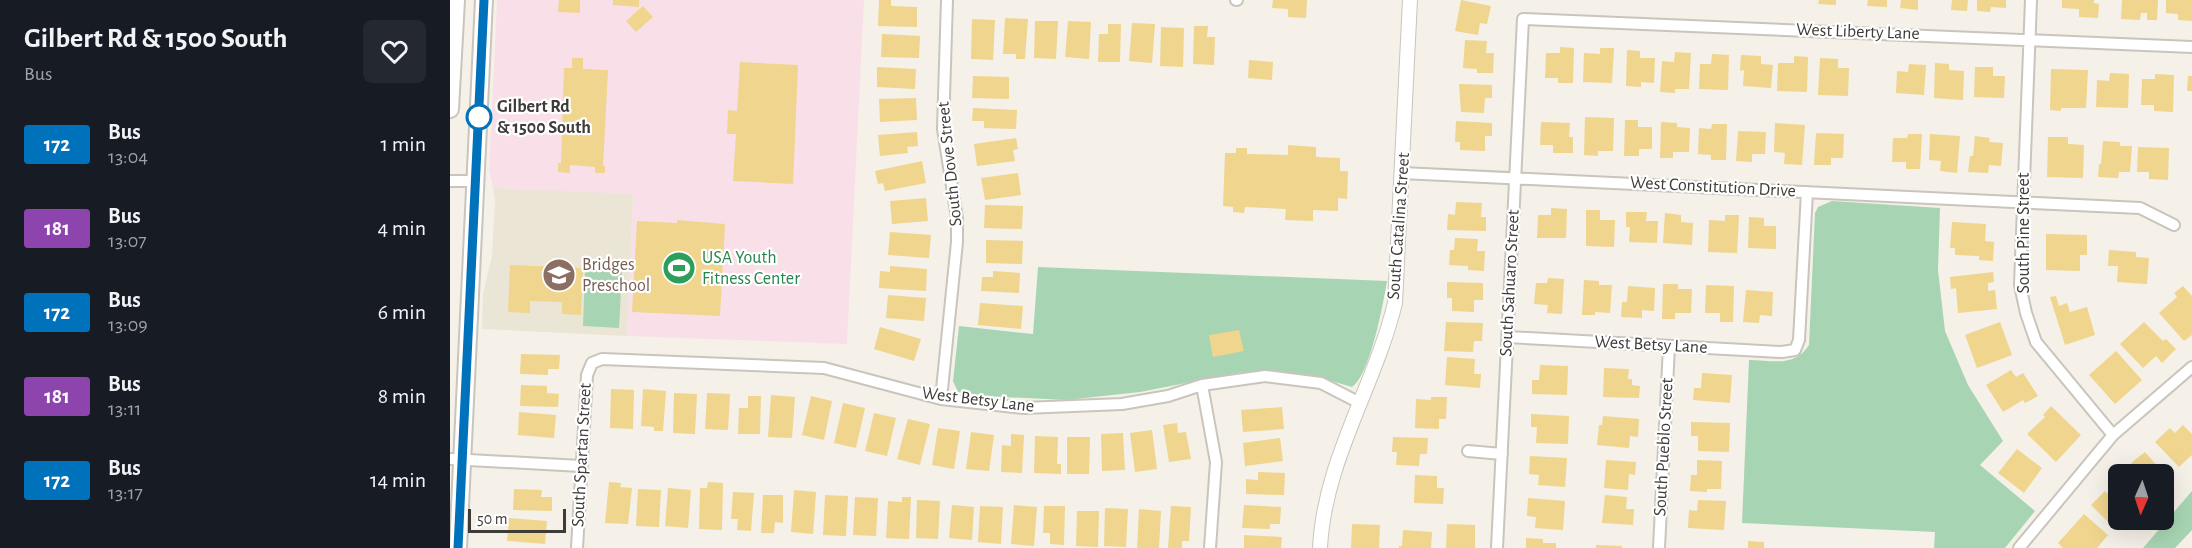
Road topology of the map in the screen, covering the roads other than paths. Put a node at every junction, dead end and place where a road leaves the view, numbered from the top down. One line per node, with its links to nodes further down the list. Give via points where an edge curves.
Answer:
1 (456, 0): 9 (main road)
2 (484, 0): 13 (main road)
3 (947, 0): 22 (street, South Dove Street, via 943,129 957,242)
4 (1410, 0): 10 (street, South Catalina Street)
5 (2031, 0): 7 (street, South Pine Street)
6 (1523, 19): 7 (street, West Liberty Lane); 11 (street, South Sahuaro Street)
7 (2030, 39): 8 (street, West Liberty Lane); 15 (street, South Pine Street)
8 (2192, 47)
9 (450, 109)
10 (1402, 172): 11 (street, West Constitution Drive); 23 (street, South Catalina Street, via 1395,303 1382,351)
11 (1515, 178): 14 (street, West Constitution Drive); 17 (street, South Sahuaro Street)
12 (450, 181): 13 (street)
13 (476, 181): 27 (main road)
14 (1807, 192): 15 (street, West Constitution Drive); 18 (street, West Betsy Lane, via 1795,350)
15 (2023, 203): 16 (street, West Constitution Drive, via 2140,207); 24 (street, South Pine Street, via 2020,285 2036,342)
16 (2174, 225)
17 (1508, 337): 18 (street, West Betsy Lane); 26 (street, South Sahuaro Street)
18 (1669, 346): 34 (street, South Pueblo Street)
19 (592, 363): 22 (street, West Betsy Lane, via 602,359 824,368); 28 (street, South Spartan Street, via 587,375)
20 (2192, 367): 24 (street)
21 (1202, 385): 22 (street, West Betsy Lane, via 1168,396 1071,408 1024,408); 23 (street, West Betsy Lane, via 1265,376 1299,379 1321,383); 31 (street, via 1216,462)
22 (941, 399)
23 (1360, 403): 32 (street, South Catalina Street, via 1333,475)
24 (2113, 435): 35 (street)
25 (1468, 451): 26 (street)
26 (1502, 454): 33 (street, South Sahuaro Street)
27 (456, 459): 28 (street); 29 (main road)
28 (581, 466): 30 (street, South Spartan Street)
29 (458, 548)
30 (577, 548)
31 (1210, 548)
32 (1320, 548)
33 (1497, 548)
34 (1659, 548)
35 (2019, 548)

